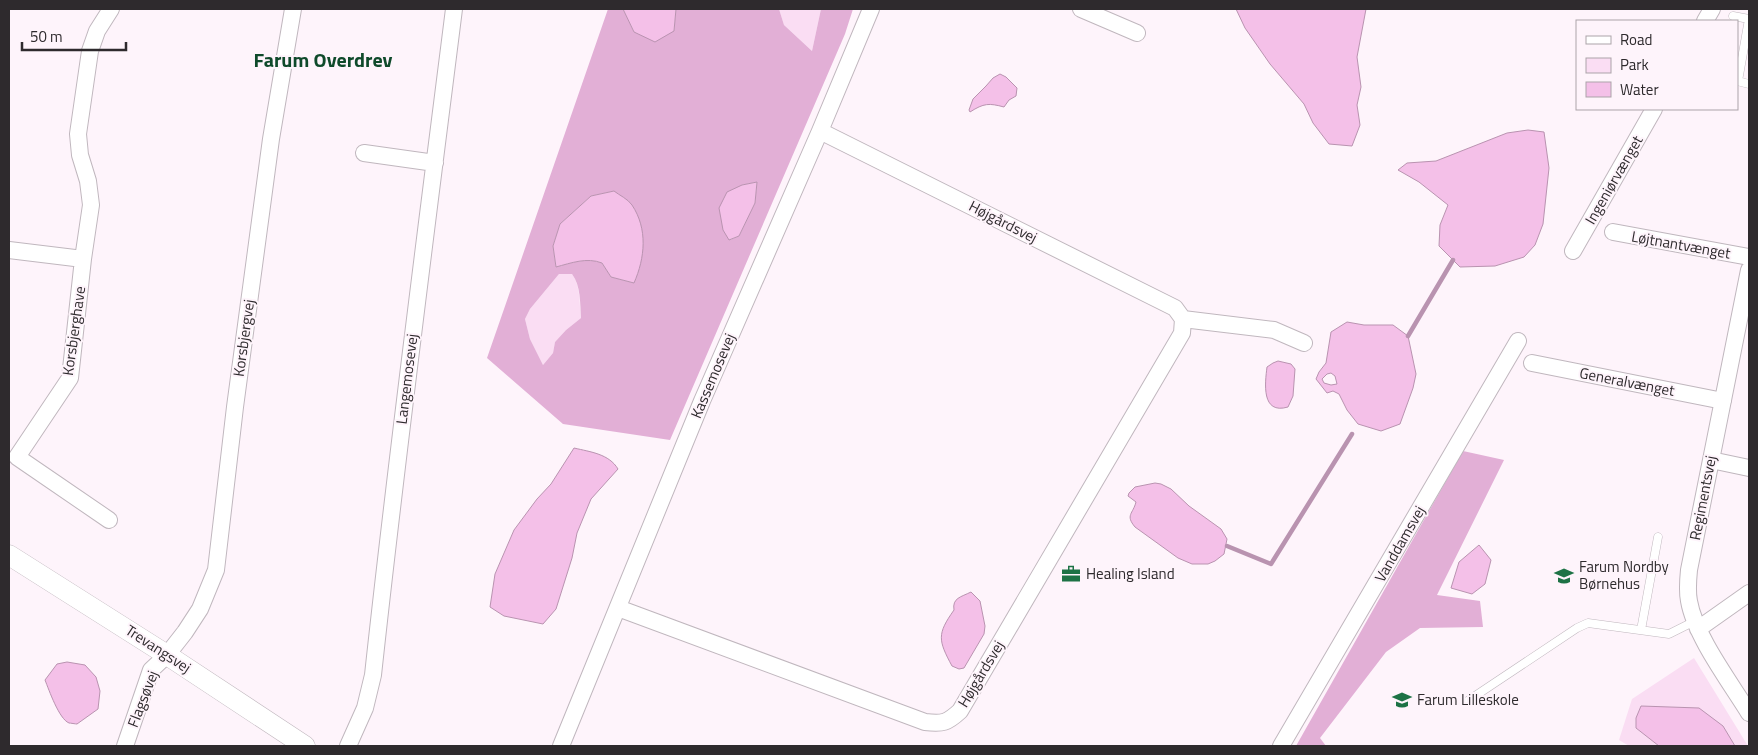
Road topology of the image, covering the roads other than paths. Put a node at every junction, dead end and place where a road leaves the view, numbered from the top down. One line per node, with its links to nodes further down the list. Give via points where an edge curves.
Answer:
1 (111, 9): 20 (street, Korsbjerghave, via 97,31 90,52 78,134 90,205)
2 (294, 9): 36 (street, Korsbjergvej, via 271,139 216,570 200,609)
3 (454, 9): 15 (street, Langemosevej)
4 (871, 9): 13 (street, Kassemosevej)
5 (1081, 9): 10 (street)
6 (1712, 9): 9 (street)
7 (1733, 16): 8 (lane)
8 (1749, 19): 11 (lane)
9 (1706, 20)
10 (1137, 33)
11 (1738, 76)
12 (1653, 110): 18 (street, Ingeniørvænget)
13 (820, 131): 22 (street, Højgårdsvej, via 1176,308); 33 (street, Kassemosevej, via 702,400)
14 (364, 153): 15 (street)
15 (435, 163): 41 (street, Langemosevej, via 395,472 373,675 365,708)
16 (1613, 232): 19 (street, Løjtnantvænget)
17 (9, 250): 20 (street)
18 (1573, 252)
19 (1749, 257)
20 (83, 259): 29 (street, Korsbjerghave, via 70,378 17,456)
21 (1749, 270): 26 (street, Regimentsvej)
22 (1183, 319): 24 (street, via 1274,330); 33 (street, Højgårdsvej, via 1177,341 960,711 950,720 939,724 925,722)
23 (1518, 341): 43 (street, Vanddamsvej)
24 (1304, 343)
25 (1532, 363): 26 (street, Generalvænget)
26 (1723, 401): 27 (street, Regimentsvej)
27 (1711, 460): 28 (street); 34 (street, Regimentsvej, via 1689,570 1689,600)
28 (1749, 468)
29 (109, 520)
30 (1658, 537): 35 (lane)
31 (9, 554): 36 (street, Trevangsvej)
32 (1749, 593): 34 (street)
33 (618, 608): 42 (street, Kassemosevej)
34 (1696, 625): 35 (lane, via 1669,634); 38 (street, Regimentsvej)
35 (1641, 630): 37 (lane, via 1588,623)
36 (167, 655): 39 (street, Flagsøvej, via 152,670); 40 (street, Trevangsvej)
37 (1466, 702)
38 (1749, 713)
39 (125, 746)
40 (305, 746)
41 (348, 746)
42 (561, 746)
43 (1280, 746)

